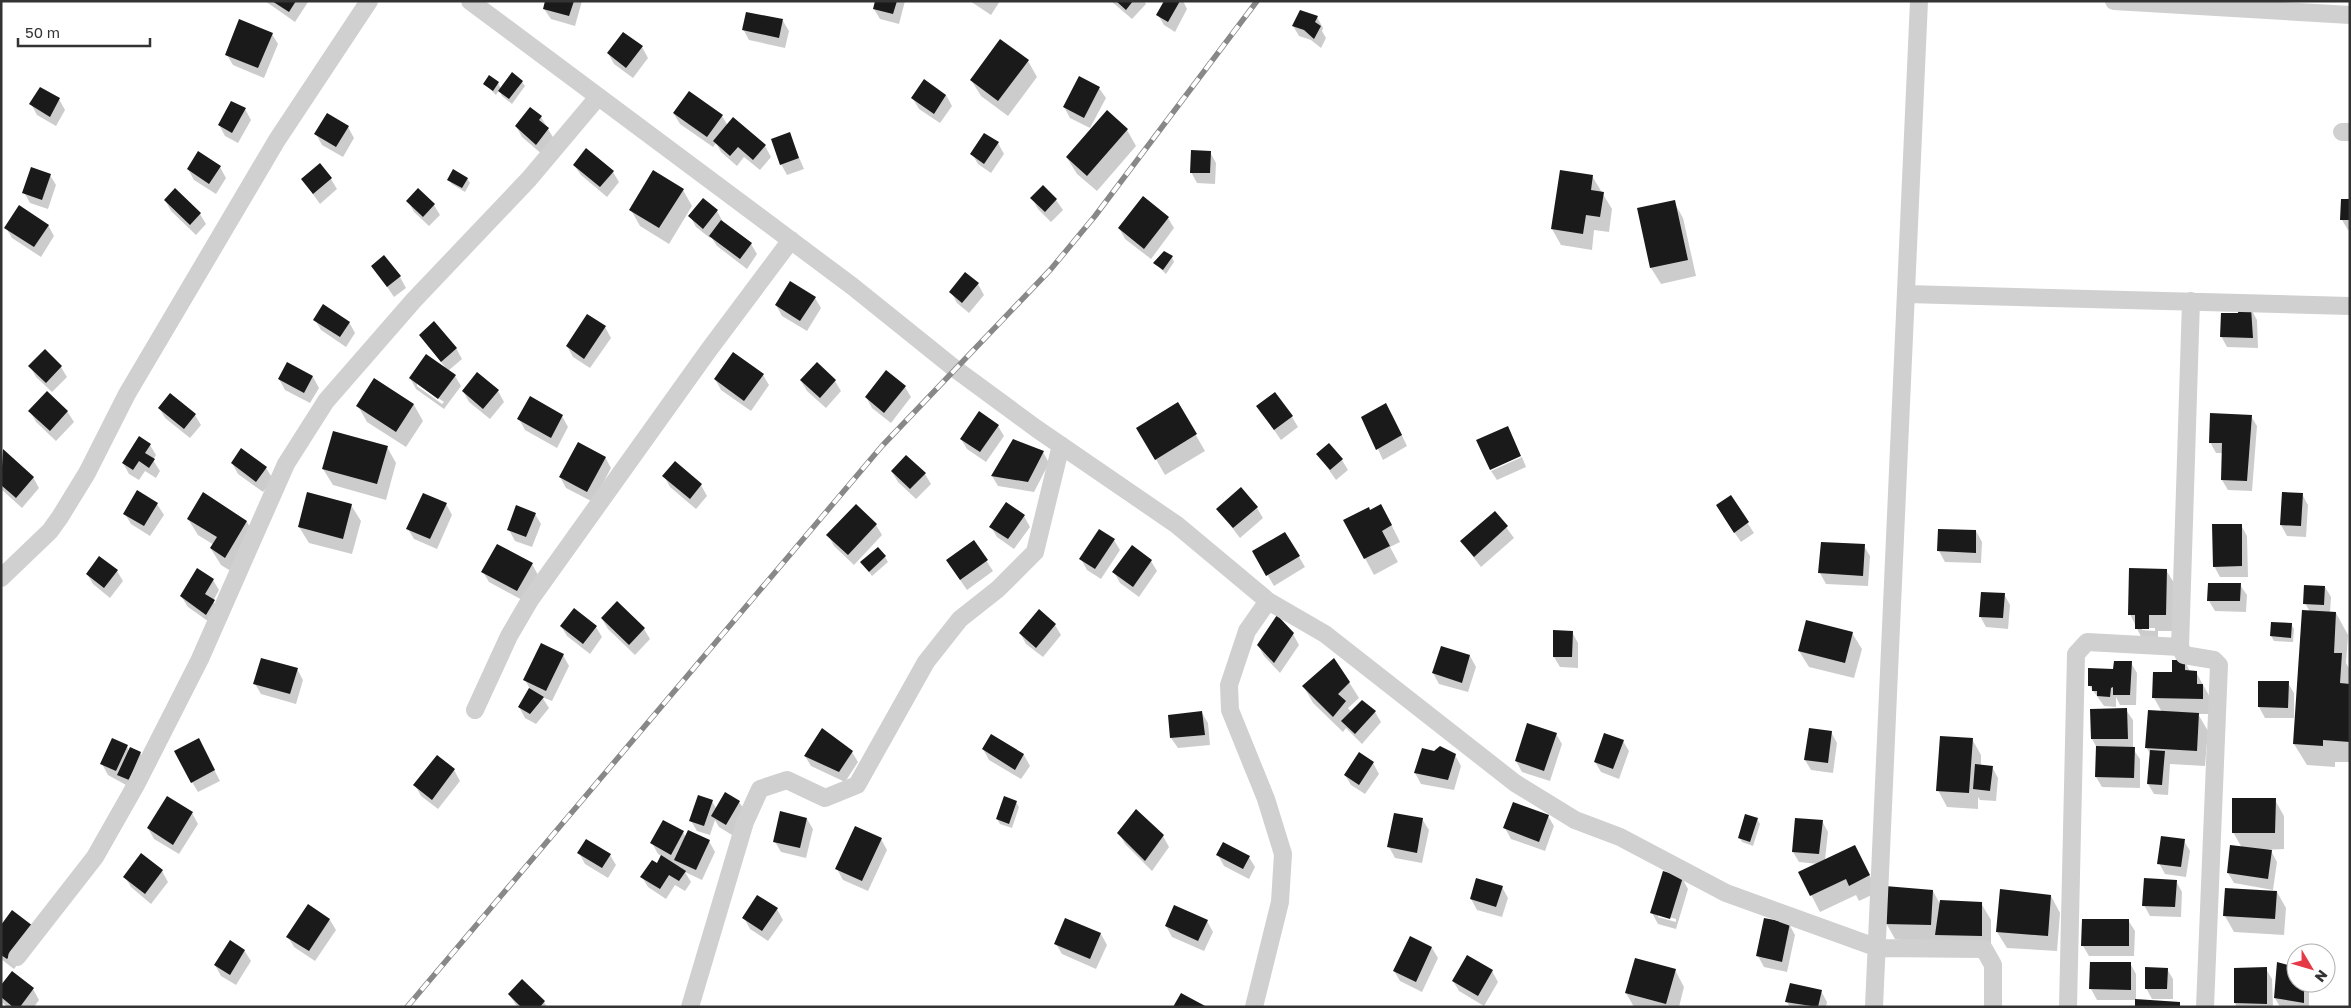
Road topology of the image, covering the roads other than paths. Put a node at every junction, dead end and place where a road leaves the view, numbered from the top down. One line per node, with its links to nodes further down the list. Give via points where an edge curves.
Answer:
1 (369, 1): 12 (street, via 248,189 127,394 87,474 60,517 50,531)
2 (470, 1): 6 (street)
3 (1919, 1): 8 (street)
4 (2114, 1): 5 (street)
5 (2350, 15)
6 (598, 97): 7 (street); 17 (street, via 530,179 414,300 326,401 286,464 200,659 138,784 95,857)
7 (791, 240): 11 (street, via 954,368); 15 (street, via 530,600 509,636)
8 (1906, 294): 9 (street); 16 (street)
9 (2191, 301): 10 (street); 14 (street)
10 (2350, 306)
11 (1061, 445): 13 (street, via 1177,526); 18 (street, via 1035,552 998,589 960,618 926,662 857,785 825,798 787,780 760,789 745,822)
12 (1, 578)
13 (1268, 601): 16 (street, via 1325,634 1514,783 1575,820 1620,837 1726,893); 19 (street, via 1247,631 1229,686 1230,710 1266,799 1283,854 1280,902)
14 (2180, 647): 22 (street, via 2087,642 2076,654); 23 (street, via 2184,655 2214,660 2219,665)
15 (475, 710)
16 (1878, 948): 20 (street); 21 (street, via 1984,949 1993,965)
17 (17, 957)
18 (690, 1007)
19 (1254, 1007)
20 (1874, 1007)
21 (1993, 1007)
22 (2068, 1007)
23 (2205, 1007)

